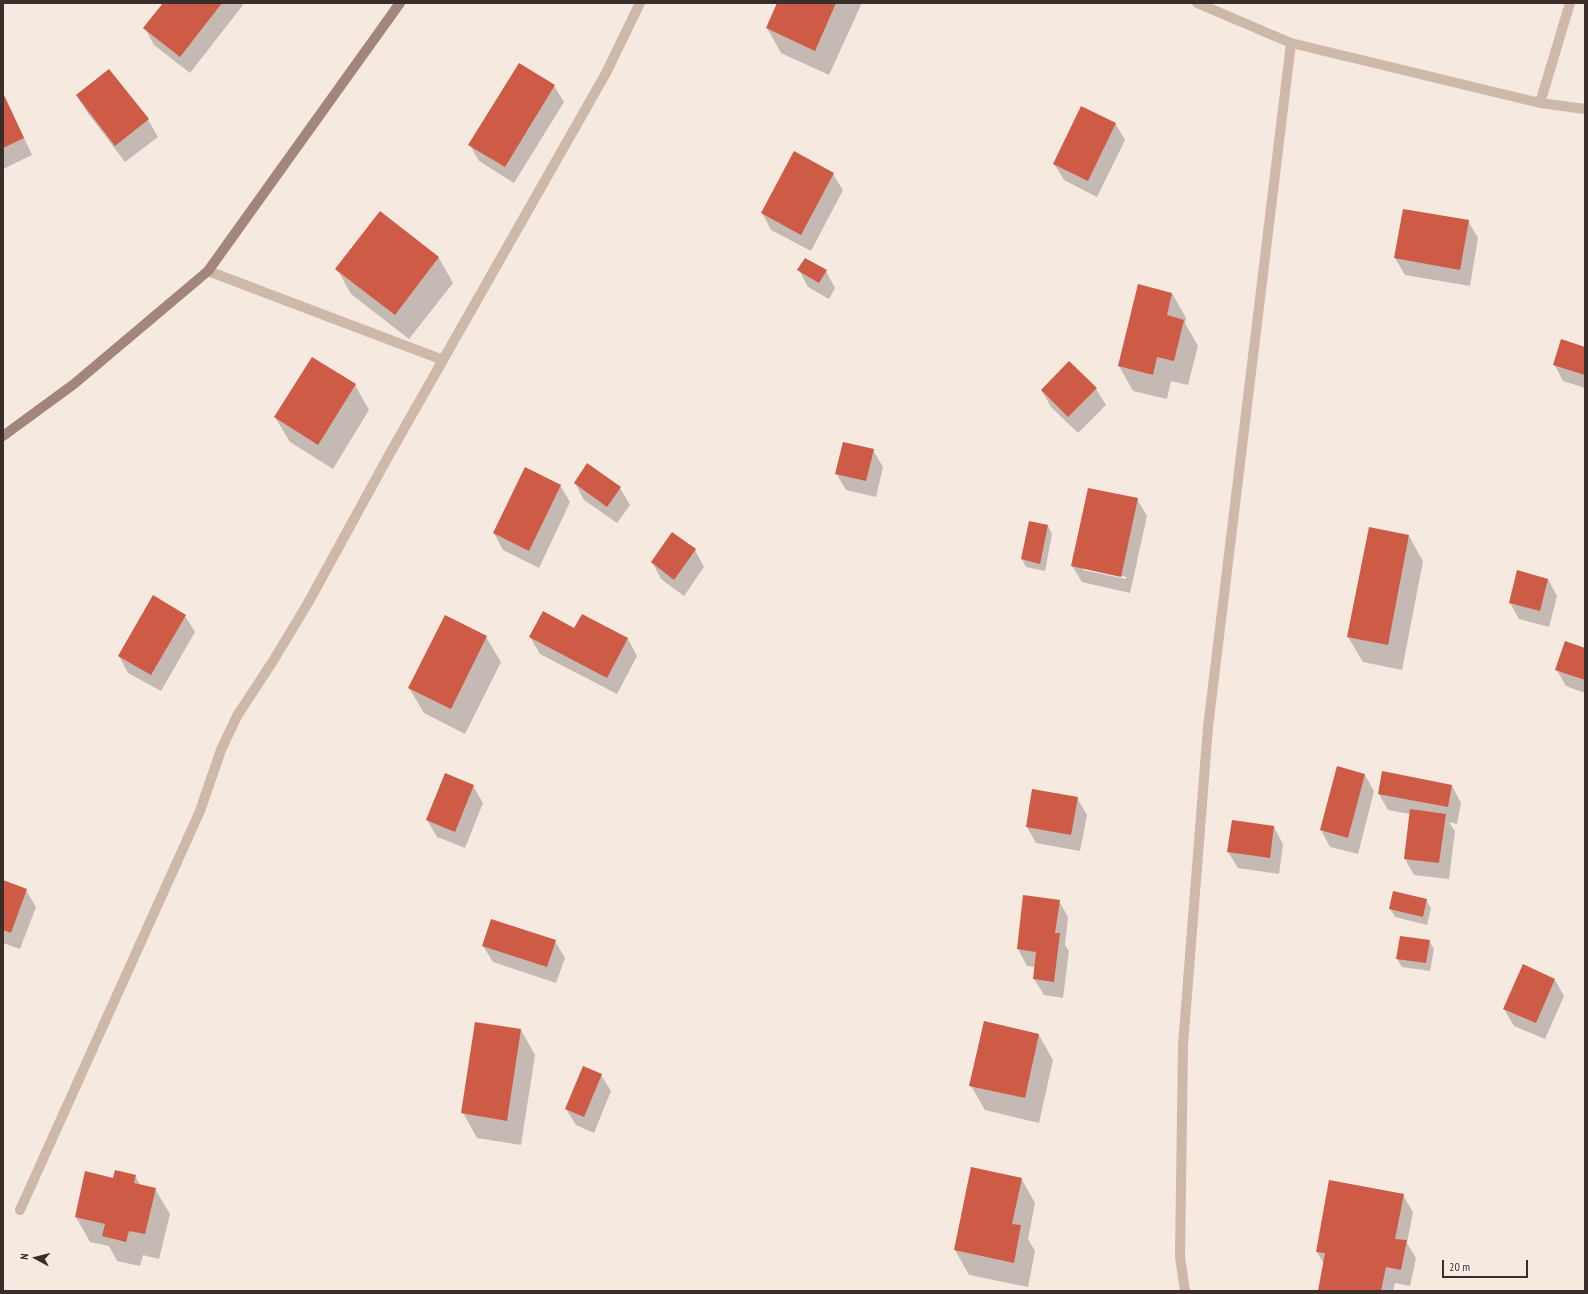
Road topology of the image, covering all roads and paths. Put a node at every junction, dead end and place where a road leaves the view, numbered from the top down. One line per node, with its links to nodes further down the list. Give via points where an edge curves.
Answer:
1 (400, 3): 8 (main road)
2 (640, 3): 9 (street, via 606,73)
3 (1197, 3): 5 (street)
4 (1570, 3): 6 (street)
5 (1291, 43): 6 (street); 12 (street, via 1208,735 1183,1045 1180,1257)
6 (1540, 103): 7 (street)
7 (1585, 109)
8 (208, 271): 9 (street); 10 (main road, via 74,384)
9 (443, 360): 11 (street, via 308,603 274,661 237,716 221,750 197,818)
10 (3, 436)
11 (20, 1210)
12 (1185, 1291)

